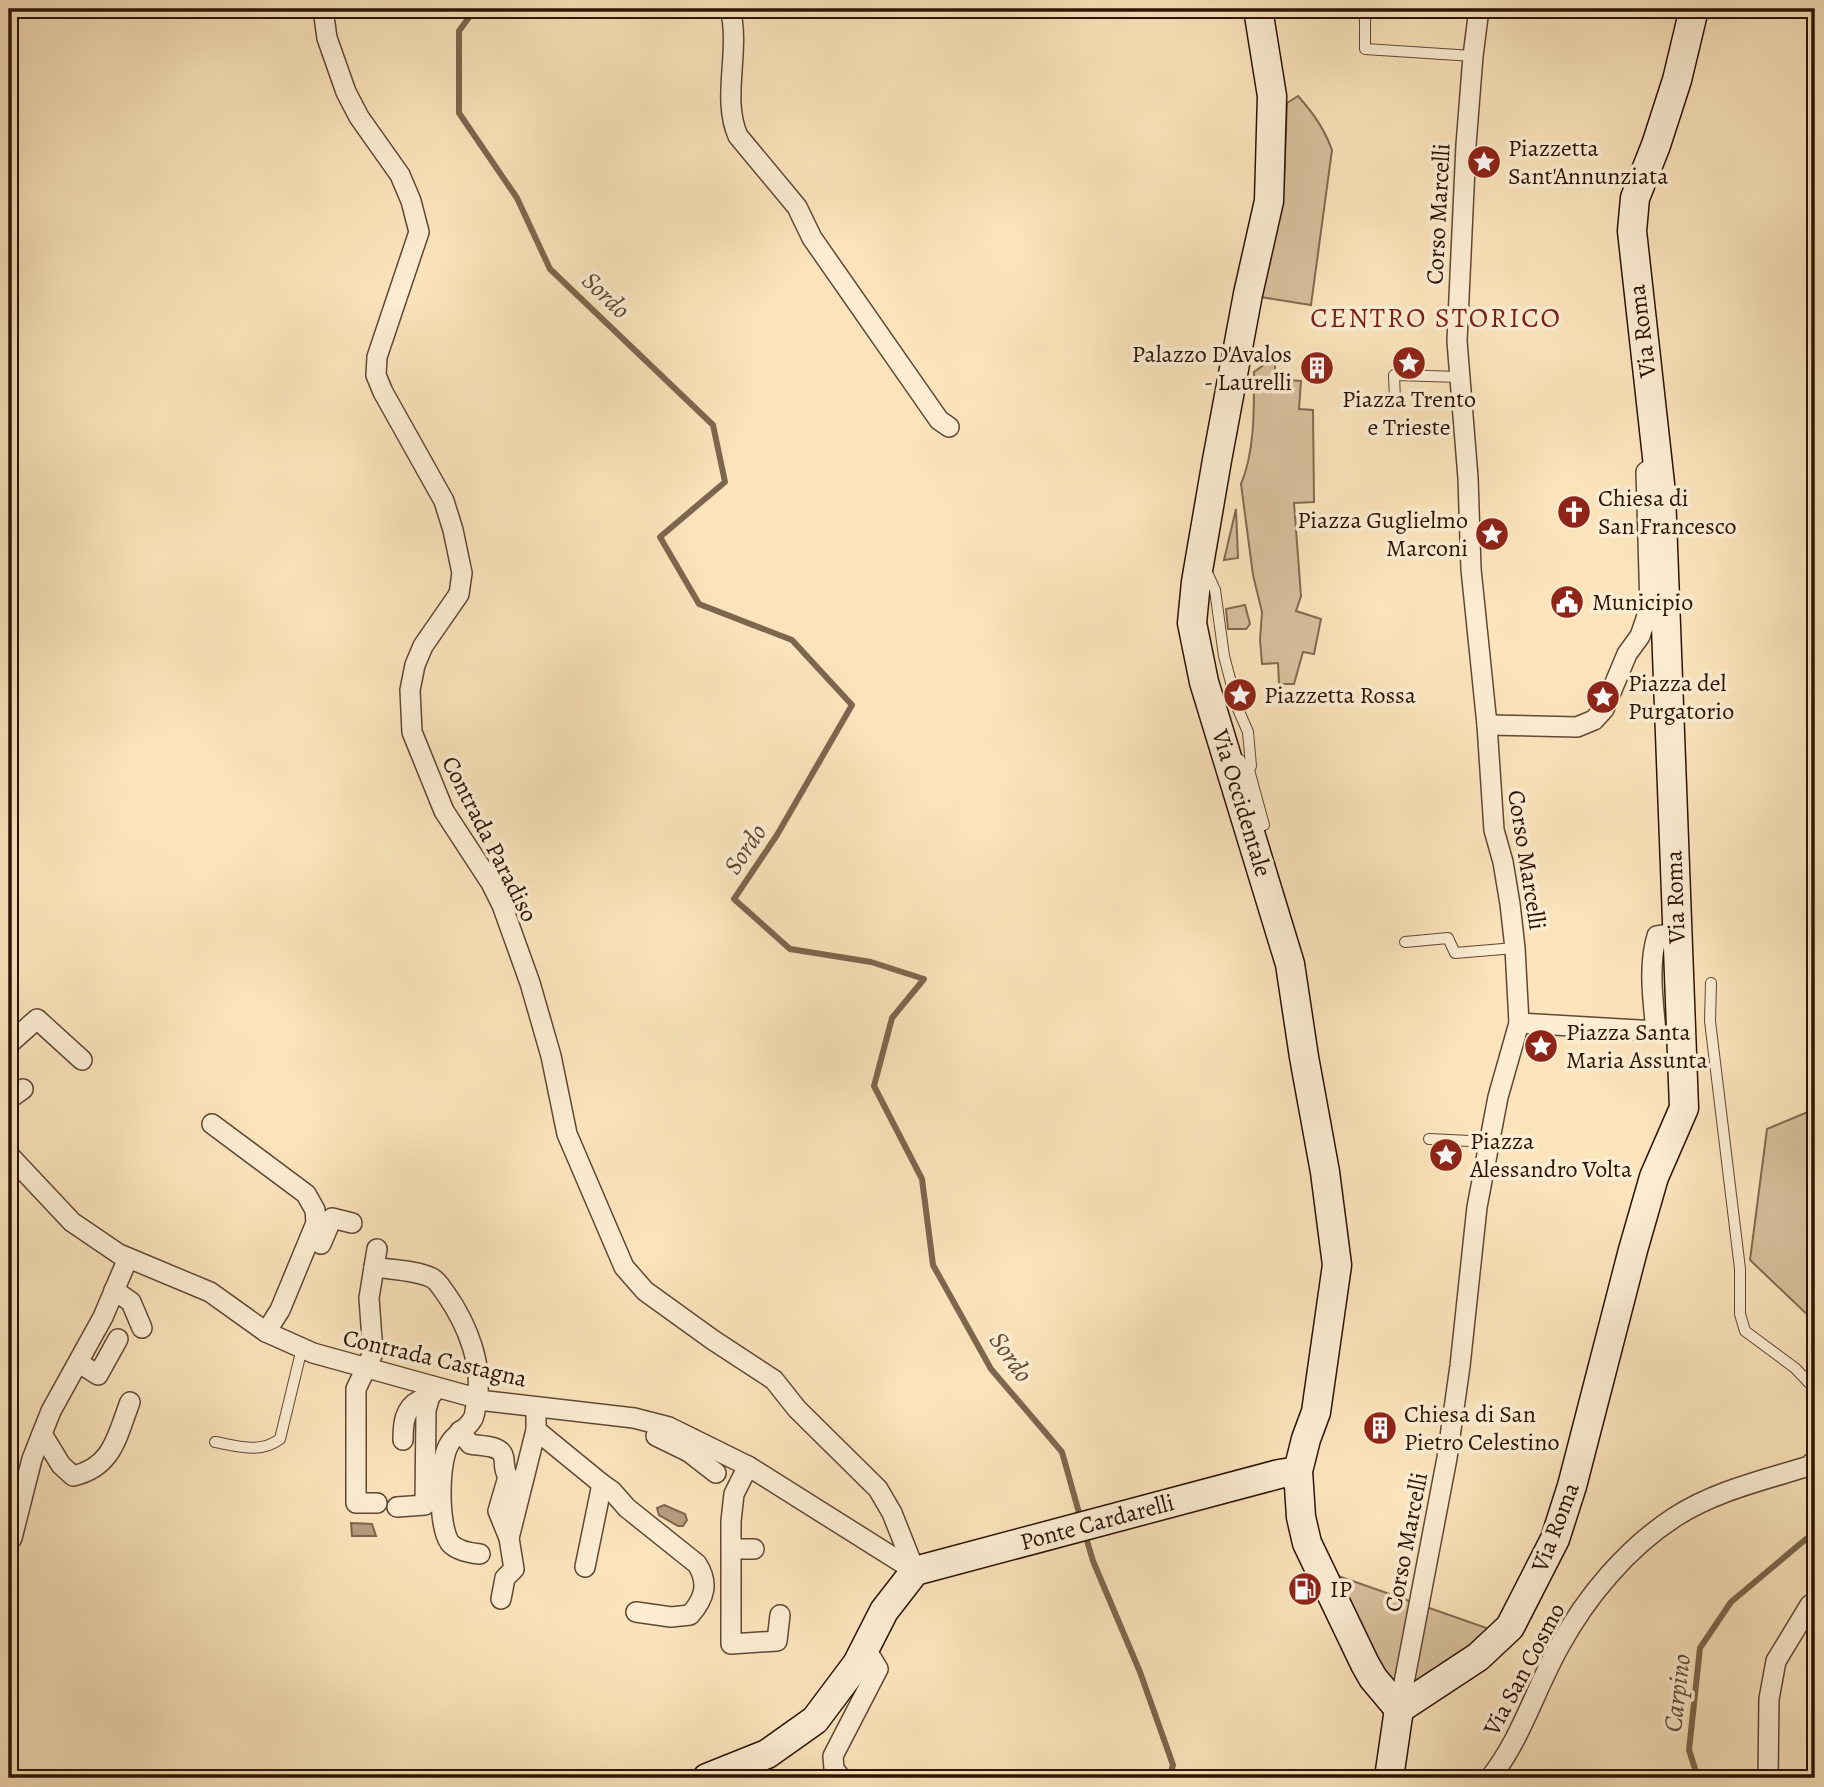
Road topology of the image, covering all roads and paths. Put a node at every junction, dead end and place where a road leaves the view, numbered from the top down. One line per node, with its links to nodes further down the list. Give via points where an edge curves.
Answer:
1 (323, 9): 62 (street, Contrada Paradiso, via 327,38 346,92 400,175 419,232 377,357 376,375 444,501 462,573 459,594 422,646 415,665 410,710 419,751 444,811 502,905 551,1056 567,1134 624,1267 645,1291 774,1380 878,1489)
2 (730, 9): 10 (street, via 734,46 731,110 738,136 797,208 812,238)
3 (1258, 9): 12 (main road, Via Occidentale, via 1272,96 1269,201)
4 (1365, 9): 7 (lane, via 1365,49)
5 (1479, 9): 7 (street, Corso Marcelli)
6 (1694, 9): 11 (main road, Via Roma, via 1665,119 1635,198 1632,232)
7 (1473, 56): 8 (street, Corso Marcelli, via 1458,292)
8 (1460, 377): 9 (lane, via 1394,375); 13 (street, Corso Marcelli, via 1471,569)
9 (1395, 401)
10 (949, 427)
11 (1657, 463): 13 (street, via 1646,472 1650,607 1604,709 1594,720 1577,727); 17 (main road, Via Roma)
12 (1199, 560): 14 (main road, Via Occidentale, via 1192,623); 15 (lane, via 1215,590 1224,656 1248,732)
13 (1488, 725): 19 (street, Corso Marcelli, via 1494,830)
14 (1222, 738): 15 (lane, via 1233,745 1245,771); 52 (main road, Via Occidentale, via 1290,964 1336,1265 1316,1412)
15 (1249, 770): 16 (lane)
16 (1264, 825)
17 (1677, 933): 21 (street, via 1657,936 1653,948 1656,1031); 68 (main road, Via Roma, via 1684,1108 1651,1189 1556,1539 1510,1628 1478,1657)
18 (1405, 942): 19 (lane, via 1448,938 1455,953)
19 (1516, 948): 21 (street, Corso Marcelli)
20 (1711, 983): 37 (lane, via 1710,1021 1741,1269 1740,1314 1745,1331)
21 (1519, 1023): 26 (street, Corso Marcelli)
22 (9, 1044): 23 (street, via 37,1019)
23 (82, 1060)
24 (212, 1124): 32 (street, via 306,1195 315,1210 316,1223 280,1310)
25 (1429, 1139): 26 (lane)
26 (1490, 1142): 68 (street, Corso Marcelli, via 1477,1207 1447,1458)
27 (9, 1156): 29 (street, Contrada Castagna, via 72,1222)
28 (352, 1223): 32 (street, via 332,1218)
29 (128, 1258): 30 (street); 32 (street, Contrada Castagna, via 210,1292)
30 (114, 1290): 31 (street, via 131,1302); 35 (street)
31 (142, 1328)
32 (275, 1336): 34 (street, Contrada Castagna)
33 (118, 1339): 35 (street, via 98,1375)
34 (302, 1348): 36 (street, Contrada Castagna); 47 (lane, via 280,1439 261,1449)
35 (79, 1363): 44 (street)
36 (366, 1368): 38 (street, Contrada Castagna); 39 (street, via 373,1353 369,1298 376,1258 434,1279 452,1303 470,1338); 54 (street, via 356,1389 356,1503)
37 (1815, 1389)
38 (434, 1392): 39 (street, Contrada Castagna); 46 (street, via 407,1413); 55 (street, via 426,1410 425,1505)
39 (478, 1398): 41 (street, Contrada Castagna); 43 (street, via 473,1420)
40 (130, 1402): 44 (street, via 108,1454 87,1473 73,1476)
41 (536, 1407): 42 (street); 48 (street, Contrada Castagna, via 634,1418 669,1427)
42 (536, 1430): 53 (street); 56 (street)
43 (460, 1431): 56 (street, via 470,1444 493,1448 504,1456 508,1477 498,1511); 60 (street, via 448,1445 444,1462 443,1523 451,1543 464,1552)
44 (42, 1434): 57 (street)
45 (656, 1436): 48 (street)
46 (403, 1440)
47 (215, 1442)
48 (691, 1446): 50 (street, Contrada Castagna); 51 (street)
49 (1815, 1460): 72 (street, Via San Cosmo, via 1809,1466 1726,1492 1676,1516 1628,1552 1559,1646 1515,1740)
50 (748, 1466): 58 (street, via 734,1494); 62 (street, Contrada Castagna)
51 (716, 1473)
52 (1289, 1473): 62 (main road, Ponte Cardarelli); 68 (main road, Via Occidentale, via 1307,1543 1365,1664)
53 (602, 1484): 61 (street); 65 (street, via 696,1564 704,1576 705,1592 690,1615)
54 (377, 1503)
55 (397, 1507)
56 (509, 1538): 63 (street, via 514,1569 505,1578)
57 (9, 1542)
58 (732, 1549): 59 (street); 66 (street, via 731,1644 778,1641)
59 (754, 1549)
60 (480, 1554)
61 (584, 1567)
62 (915, 1571): 67 (main road, via 884,1611)
63 (501, 1599)
64 (1815, 1602): 73 (street, via 1776,1661 1769,1699)
65 (636, 1612)
66 (779, 1615)
67 (864, 1651): 69 (main road, via 815,1720 768,1754); 70 (street, via 878,1670 833,1756 834,1769)
68 (1399, 1709): 71 (main road)
69 (707, 1778)
70 (841, 1778)
71 (1389, 1778)
72 (1490, 1778)
73 (1768, 1778)

